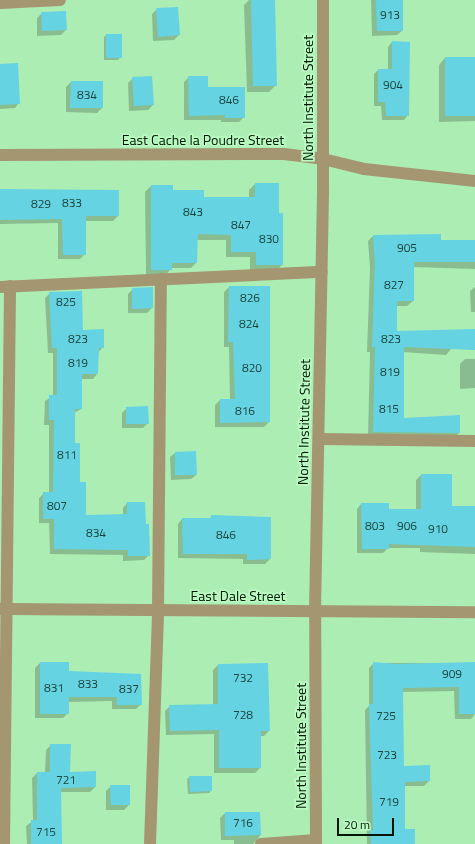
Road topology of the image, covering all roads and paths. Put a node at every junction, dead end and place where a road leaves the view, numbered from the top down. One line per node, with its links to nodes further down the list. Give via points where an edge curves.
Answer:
1 (60, 0): 3 (street)
2 (323, 0): 5 (street, North Institute Street)
3 (0, 3)
4 (0, 155): 5 (street, East Cache la Poudre Street, via 284,154)
5 (323, 159): 6 (street, East Cache la Poudre Street, via 364,169); 7 (street, North Institute Street)
6 (475, 181)
7 (322, 272): 8 (street); 10 (street, North Institute Street)
8 (161, 279): 9 (street); 13 (street)
9 (5, 287): 12 (street)
10 (319, 439): 11 (street); 14 (street, North Institute Street)
11 (475, 441)
12 (4, 609): 13 (street, East Dale Street); 17 (street)
13 (158, 610): 14 (street, East Dale Street); 18 (street)
14 (316, 611): 15 (street, East Dale Street); 16 (street, North Institute Street)
15 (475, 612)
16 (316, 842): 19 (street)
17 (4, 844)
18 (150, 844)
19 (261, 844)

